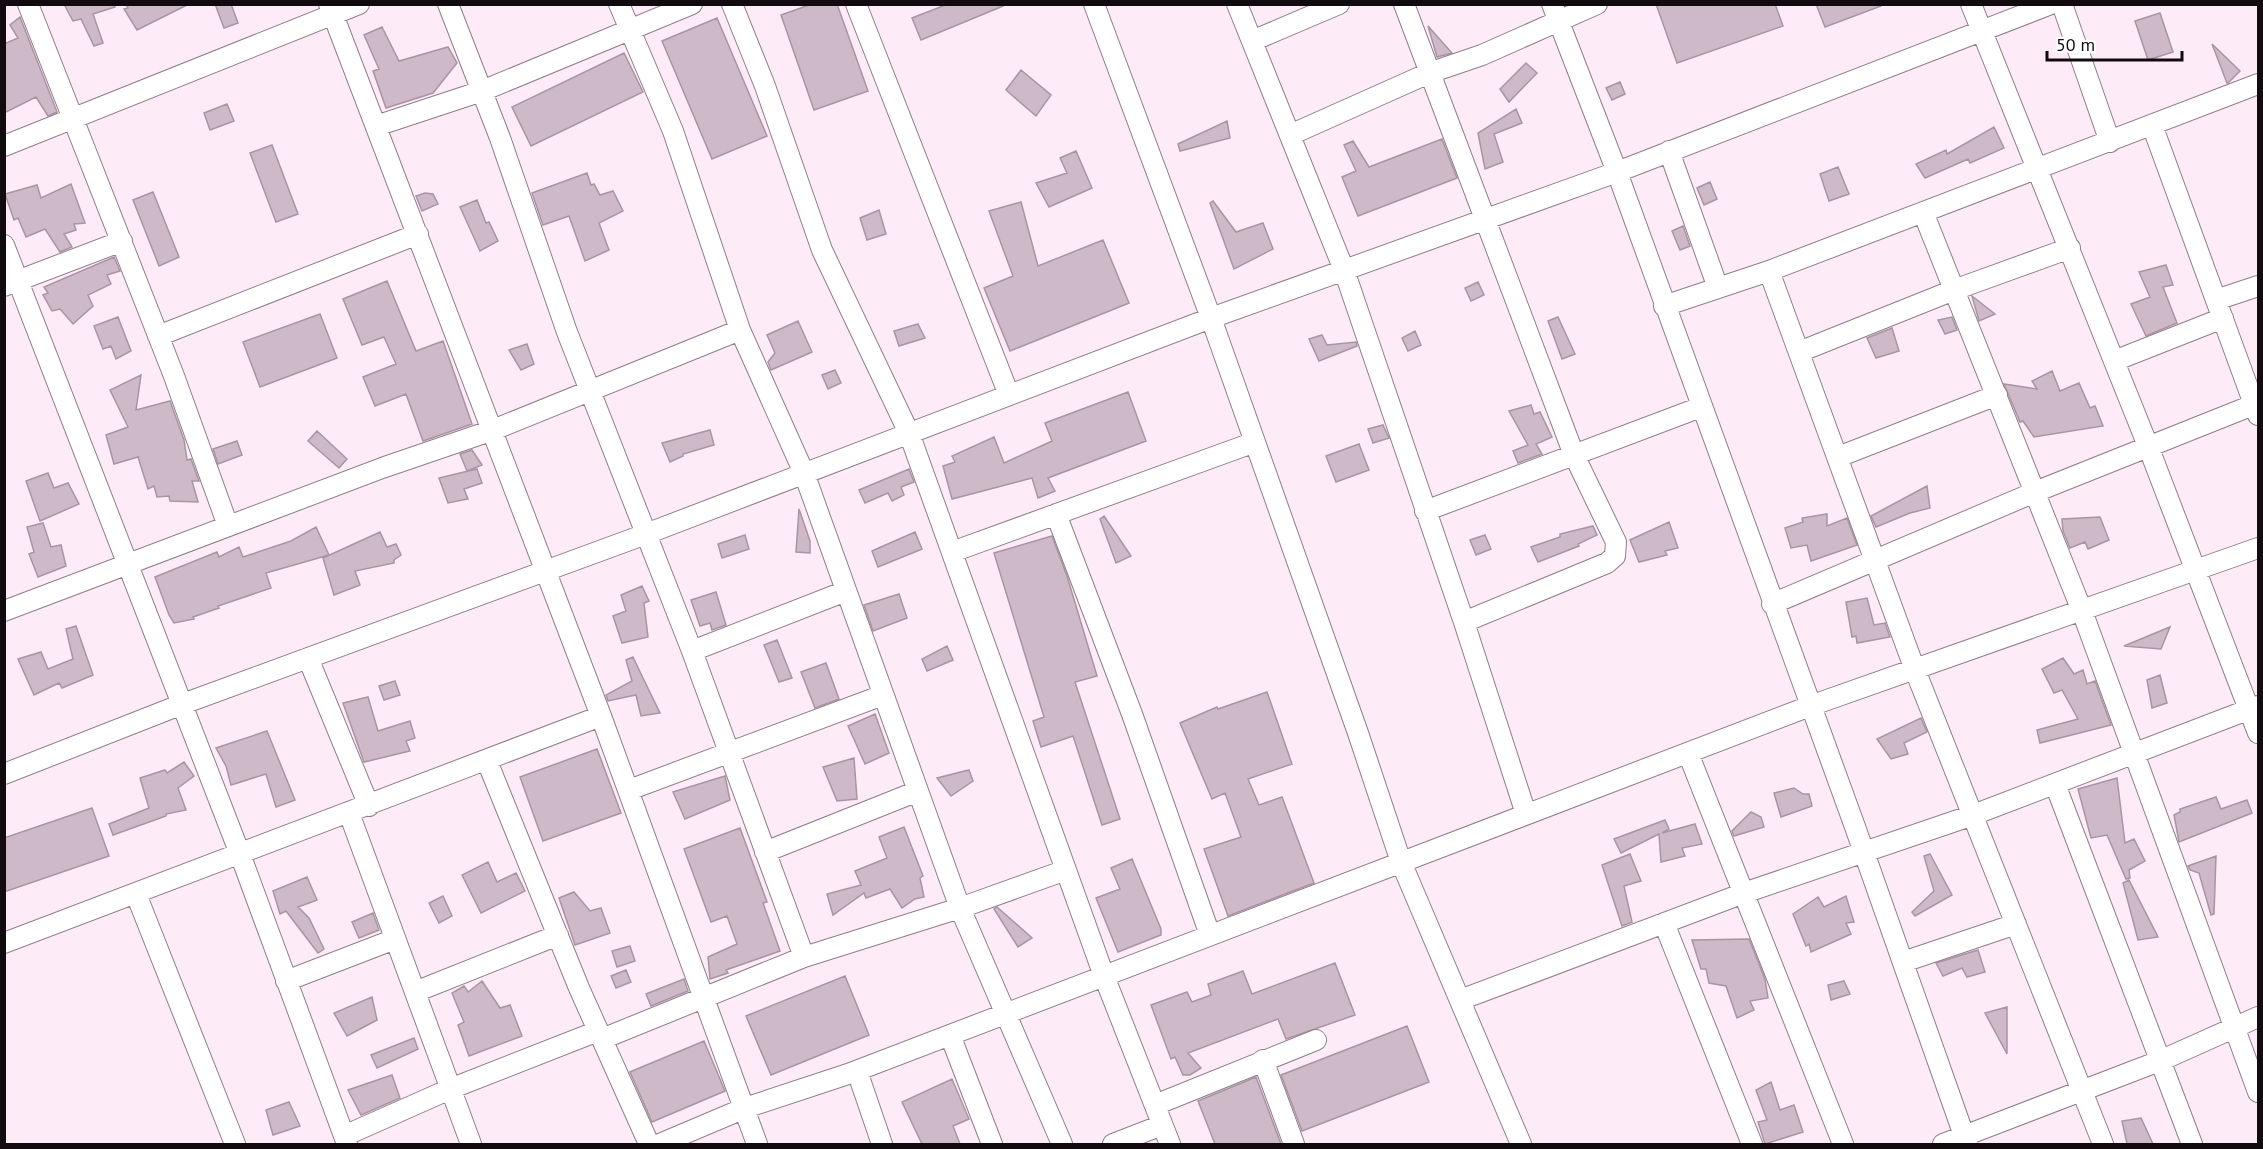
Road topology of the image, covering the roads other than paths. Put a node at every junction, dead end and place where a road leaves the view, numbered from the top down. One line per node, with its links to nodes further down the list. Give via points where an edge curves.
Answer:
1 (28, 4): 24 (street)
2 (359, 4): 16 (street)
3 (448, 4): 23 (street)
4 (620, 4): 18 (street)
5 (692, 4): 18 (street)
6 (732, 4): 58 (street, via 822,250)
7 (856, 4): 53 (street)
8 (1094, 4): 47 (street)
9 (1237, 4): 20 (street)
10 (1339, 4): 20 (street)
11 (1404, 4): 21 (street)
12 (1597, 4): 17 (street)
13 (1971, 4): 19 (street)
14 (2051, 4): 19 (street)
15 (2062, 4): 28 (street)
16 (331, 9): 24 (street); 26 (street)
17 (1555, 13): 21 (street, via 1490,52); 32 (street)
18 (631, 32): 23 (street); 48 (street, via 673,131)
19 (1982, 32): 30 (street); 31 (street)
20 (1252, 41): 27 (street)
21 (1429, 73): 27 (street); 34 (street)
22 (2259, 84): 25 (street)
23 (482, 91): 26 (street); 52 (street)
24 (72, 119): 29 (street); 36 (street)
25 (2152, 125): 28 (street); 46 (street)
26 (376, 126): 35 (street)
27 (1290, 135): 39 (street)
28 (2110, 142): 31 (street)
29 (4, 146)
30 (1670, 151): 32 (street); 43 (street)
31 (2038, 169): 33 (street); 38 (street)
32 (1617, 172): 34 (street); 45 (street)
33 (1923, 212): 40 (street); 44 (street)
34 (1484, 219): 39 (street); 61 (street)
35 (418, 234): 49 (street); 57 (street)
36 (122, 241): 41 (street); 49 (street)
37 (4, 245): 41 (street)
38 (2070, 248): 44 (street); 51 (street)
39 (1344, 270): 47 (street); 65 (street)
40 (1769, 271): 43 (street); 50 (street)
41 (11, 283): 72 (street)
42 (2259, 286): 46 (street)
43 (1718, 288): 45 (street)
44 (1954, 290): 50 (street); 54 (street)
45 (1664, 306): 55 (street)
46 (2219, 309): 51 (street); 56 (street)
47 (1211, 318): 53 (street); 59 (street)
48 (740, 330): 52 (street); 63 (street)
49 (158, 336): 67 (street)
50 (1799, 352): 62 (street)
51 (2114, 361): 60 (street)
52 (590, 391): 57 (street); 68 (street)
53 (1010, 395): 58 (street)
54 (1996, 395): 62 (street); 64 (street)
55 (1701, 407): 61 (street); 76 (street)
56 (2257, 407): 60 (street)
57 (493, 430): 67 (street); 73 (street)
58 (909, 433): 63 (street); 70 (street)
59 (1255, 442): 66 (street); 104 (street)
60 (2148, 446): 64 (street); 74 (street)
61 (1574, 455): 65 (street); 79 (street, via 1616,542 1614,556 1607,563)
62 (1838, 457): 71 (street)
63 (804, 473): 68 (street); 75 (street)
64 (2035, 492): 71 (street); 78 (street)
65 (1425, 512): 79 (street)
66 (1056, 514): 70 (street); 111 (street)
67 (228, 526): 72 (street)
68 (646, 534): 73 (street); 80 (street)
69 (2259, 548): 74 (street)
70 (952, 552): 105 (street)
71 (1875, 560): 76 (street); 82 (street)
72 (127, 565): 77 (street); 84 (street)
73 (545, 570): 81 (street); 87 (street)
74 (2196, 571): 78 (street); 86 (street)
75 (846, 591): 80 (street); 83 (street)
76 (1772, 604): 85 (street)
77 (4, 611)
78 (2082, 611): 82 (street); 91 (street)
79 (1464, 622): 99 (street)
80 (692, 651): 89 (street)
81 (308, 658): 84 (street); 97 (street)
82 (1915, 670): 85 (street); 100 (street)
83 (883, 695): 89 (street); 96 (street)
84 (180, 705): 93 (street); 103 (street)
85 (1810, 706): 90 (street); 102 (street)
86 (2254, 708): 88 (street); 91 (street)
87 (602, 716): 92 (street); 95 (street)
88 (2259, 733)
89 (728, 752): 95 (street); 101 (street)
90 (1688, 753): 99 (street); 106 (street)
91 (2134, 754): 94 (street); 124 (street)
92 (487, 761): 97 (street); 112 (street)
93 (4, 774)
94 (2055, 784): 100 (street); 129 (street)
95 (629, 790): 120 (street)
96 (918, 791): 101 (street); 108 (street)
97 (369, 806): 98 (street)
98 (349, 813): 103 (street); 113 (street)
99 (1526, 814): 104 (street)
100 (1972, 815): 102 (street); 110 (street)
101 (765, 852): 115 (street)
102 (1864, 852): 106 (street); 116 (street)
103 (240, 854): 107 (street); 118 (street)
104 (1401, 862): 111 (street); 121 (street)
105 (1066, 870): 108 (street); 117 (street)
106 (1744, 893): 109 (street); 152 (street)
107 (136, 894): 114 (street); 139 (street)
108 (960, 908): 115 (street); 122 (street)
109 (1664, 923): 121 (street); 151 (street)
110 (2016, 924): 116 (street); 132 (street)
111 (1210, 935): 117 (street)
112 (558, 936): 119 (street); 125 (street)
113 (395, 939): 118 (street); 119 (street)
114 (4, 943)
115 (804, 957): 120 (street)
116 (1903, 962): 138 (street)
117 (1104, 976): 122 (street); 134 (street)
118 (286, 981): 137 (street)
119 (415, 992): 131 (street)
120 (705, 998): 125 (street); 135 (street)
121 (1460, 1000): 150 (street)
122 (1005, 1013): 126 (street); 146 (street)
123 (2259, 1017): 124 (street)
124 (2234, 1027): 129 (street); 133 (street)
125 (600, 1035): 131 (street); 141 (street)
126 (950, 1035): 130 (street); 145 (street)
127 (1316, 1040): 128 (street)
128 (1263, 1060): 134 (street); 149 (street)
129 (2162, 1060): 132 (street); 155 (street)
130 (857, 1071): 135 (street); 144 (street)
131 (450, 1089): 137 (street); 140 (street)
132 (2081, 1090): 138 (street); 154 (street)
133 (2259, 1092)
134 (1155, 1105): 136 (street)
135 (746, 1108): 142 (street); 143 (street)
136 (1162, 1125): 147 (street); 148 (street)
137 (345, 1140)
138 (1965, 1140): 153 (street)
139 (235, 1144)
140 (471, 1144)
141 (649, 1144)
142 (660, 1144)
143 (757, 1144)
144 (882, 1144)
145 (992, 1144)
146 (1062, 1144)
147 (1113, 1144)
148 (1170, 1144)
149 (1294, 1144)
150 (1521, 1144)
151 (1752, 1144)
152 (1843, 1144)
153 (1943, 1144)
154 (2103, 1144)
155 (2192, 1144)

